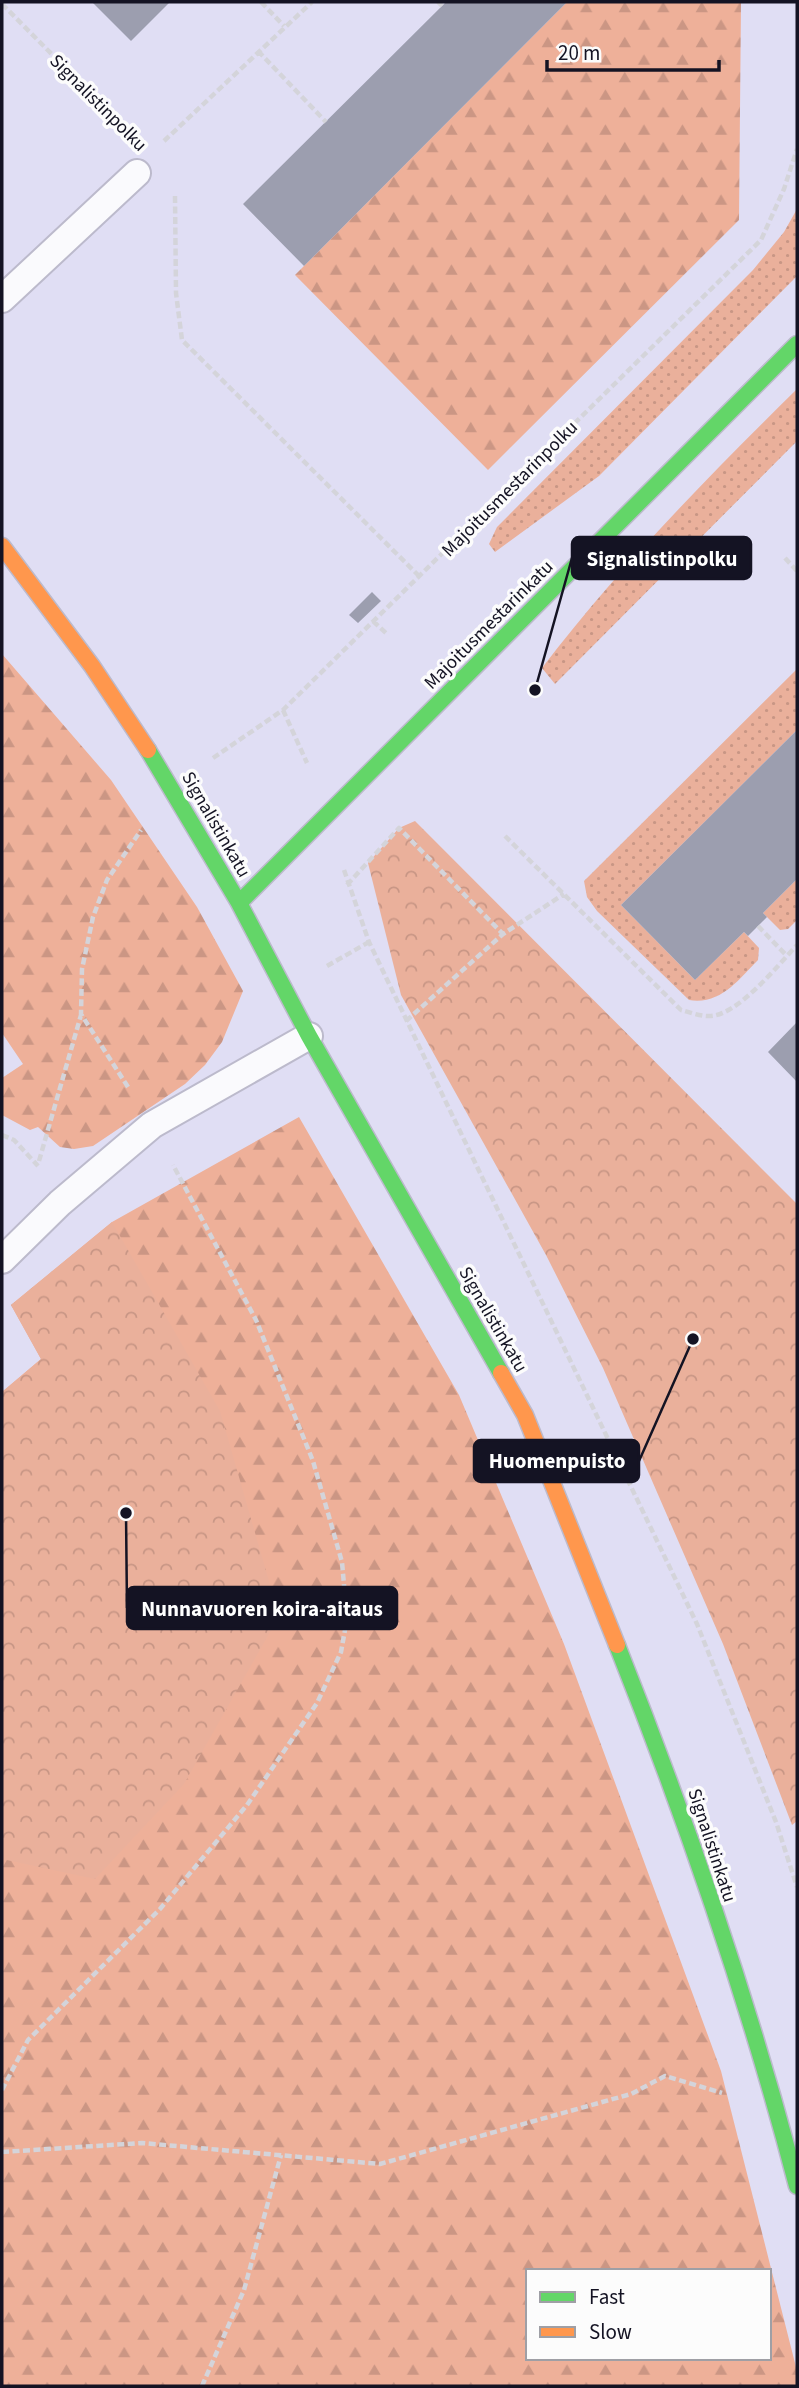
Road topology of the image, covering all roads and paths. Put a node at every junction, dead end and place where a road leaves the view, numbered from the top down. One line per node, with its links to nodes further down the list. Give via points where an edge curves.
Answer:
1 (261, 2): 4 (path)
2 (312, 2): 4 (path)
3 (2, 4): 8 (path, Signalistinpolku)
4 (284, 26): 5 (path)
5 (258, 51): 6 (path); 8 (path)
6 (326, 122)
7 (797, 149): 14 (path, Majoitusmestarinpolku, via 761,240)
8 (144, 164): 9 (lane); 14 (path, Signalistinpolku, via 175,196 176,293 182,340)
9 (2, 299)
10 (797, 344): 19 (street, Majoitusmestarinkatu)
11 (2, 546): 18 (street, Signalistinkatu, via 92,666)
12 (785, 558): 13 (path)
13 (797, 571)
14 (419, 576): 15 (path, Majoitusmestarinpolku)
15 (373, 621): 16 (path); 17 (path, Majoitusmestarinpolku)
16 (388, 635)
17 (283, 710): 18 (path, Majoitusmestarinpolku); 19 (path)
18 (173, 787): 23 (street, Signalistinkatu); 30 (path, Majoitusmestarinpolku, via 107,880 82,969)
19 (329, 813): 21 (path); 23 (street, Majoitusmestarinkatu)
20 (505, 836): 22 (path)
21 (347, 885): 25 (path, via 398,828); 26 (path)
22 (564, 894): 25 (path); 28 (path, via 681,1010 710,1017 729,1009)
23 (239, 903): 32 (street, Signalistinkatu)
24 (758, 926): 28 (path)
25 (503, 934): 31 (path)
26 (369, 942): 29 (path); 31 (path)
27 (797, 945): 28 (path)
28 (787, 956)
29 (325, 967)
30 (81, 1014): 33 (path); 34 (path, Majoitusmestarinpolku)
31 (406, 1021): 36 (path, via 697,1624)
32 (309, 1036): 33 (lane); 38 (street, Signalistinkatu, via 525,1415 665,1767)
33 (152, 1125): 35 (lane); 37 (path, via 256,1320 313,1461 342,1562 347,1619 341,1652 317,1703 247,1805 160,1909 28,2040)
34 (38, 1165)
35 (2, 1260)
36 (797, 1887)
37 (2, 2090)
38 (777, 2110): 40 (path, via 666,2076 631,2094 380,2164); 41 (street, Signalistinkatu)
39 (2, 2152): 40 (path, via 142,2143)
40 (281, 2155): 42 (path, via 244,2290)
41 (797, 2186)
42 (202, 2386)

